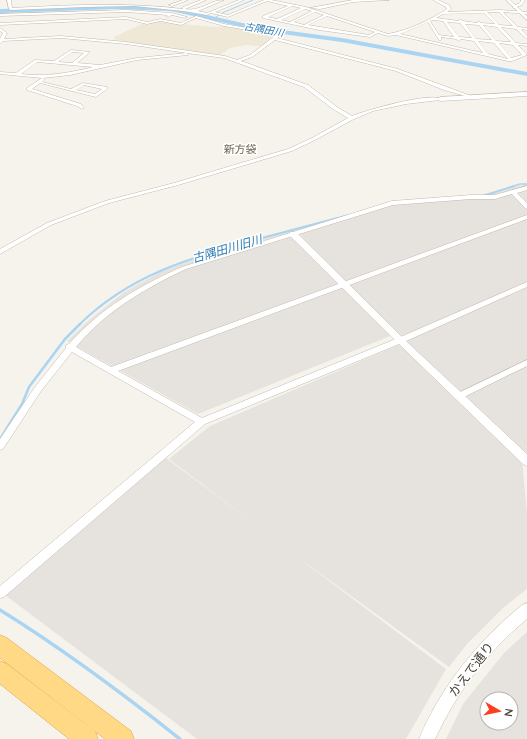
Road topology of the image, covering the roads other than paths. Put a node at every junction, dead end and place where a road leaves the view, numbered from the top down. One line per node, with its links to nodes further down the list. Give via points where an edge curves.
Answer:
1 (9, 0): 27 (street, via 11,8)
2 (64, 0): 27 (street)
3 (80, 0): 28 (street)
4 (95, 0): 31 (street)
5 (111, 0): 22 (street)
6 (140, 0): 23 (street)
7 (155, 0): 24 (street)
8 (180, 0): 9 (street)
9 (185, 0): 29 (street)
10 (204, 0): 32 (street)
11 (222, 0): 35 (street)
12 (242, 0): 41 (street)
13 (267, 0): 25 (street); 41 (street, via 228,16)
14 (332, 0): 20 (street)
15 (388, 0): 18 (street)
16 (435, 0): 48 (street, via 449,8)
17 (508, 0): 30 (street)
18 (377, 1): 20 (street)
19 (125, 2): 22 (street); 23 (street)
20 (346, 2): 33 (street, via 320,8)
21 (522, 2): 26 (street); 30 (street)
22 (110, 5): 31 (street)
23 (140, 5): 24 (street)
24 (155, 5): 29 (street)
25 (292, 5): 33 (street); 65 (street, via 264,17)
26 (527, 5)
27 (62, 6): 28 (street)
28 (78, 6): 31 (street)
29 (168, 6): 32 (street)
30 (514, 7): 45 (street)
31 (94, 8): 38 (street); 47 (street); 59 (street)
32 (184, 8): 35 (street)
33 (304, 8): 36 (street); 65 (street)
34 (126, 11): 38 (street); 39 (street); 56 (street)
35 (197, 11): 41 (street, via 207,14); 57 (street)
36 (315, 11): 55 (street); 74 (street)
37 (500, 11): 44 (street); 45 (street); 83 (street)
38 (110, 12): 58 (street)
39 (140, 12): 40 (street); 56 (street)
40 (157, 12): 52 (street); 63 (street)
41 (211, 12)
42 (455, 12): 43 (street); 48 (street); 71 (street)
43 (470, 12): 44 (street); 78 (street)
44 (485, 12): 81 (street)
45 (519, 12): 49 (street); 61 (street)
46 (60, 13): 47 (street); 51 (street); 68 (street)
47 (76, 13): 62 (street)
48 (443, 13): 66 (street)
49 (527, 13)
50 (27, 14): 51 (street); 54 (street); 72 (street)
51 (44, 14): 69 (street)
52 (172, 14): 57 (street); 64 (street)
53 (0, 15): 54 (street)
54 (10, 15): 77 (street)
55 (328, 15): 60 (street); 79 (street)
56 (126, 17): 58 (street); 63 (street)
57 (185, 17): 73 (street)
58 (110, 18): 59 (street)
59 (93, 19): 62 (street)
60 (340, 19): 70 (street); 75 (street)
61 (527, 19)
62 (75, 20): 68 (street)
63 (139, 20): 64 (street)
64 (160, 20): 73 (street)
65 (277, 20): 74 (street)
66 (430, 20): 67 (street); 90 (street); 91 (street)
67 (444, 20): 71 (street); 92 (street)
68 (58, 21): 69 (street)
69 (42, 22): 72 (street)
70 (333, 22)
71 (462, 22): 78 (street); 95 (street)
72 (24, 23): 77 (street)
73 (173, 23): 94 (street, via 181,24 196,17 280,35)
74 (290, 23): 79 (street)
75 (352, 23): 82 (street); 87 (street)
76 (0, 24): 77 (street)
77 (7, 24)
78 (480, 24): 81 (street); 97 (street)
79 (304, 26): 84 (street)
80 (326, 26): 84 (street)
81 (499, 26): 83 (street); 98 (street)
82 (363, 27): 88 (street); 89 (street)
83 (517, 28): 85 (street); 93 (street)
84 (319, 29): 87 (street)
85 (527, 29)
86 (0, 30): 96 (street, via 5,33)
87 (335, 31): 89 (street)
88 (377, 32): 89 (street, via 370,36); 90 (street)
89 (351, 34)
90 (397, 34): 99 (street)
91 (438, 36): 92 (street); 99 (street)
92 (457, 38): 95 (street); 101 (street)
93 (527, 38)
94 (275, 39): 105 (street, via 251,56); 118 (street, via 397,70)
95 (476, 40): 97 (street); 103 (street)
96 (1, 41): 102 (street, via 61,37)
97 (496, 42): 98 (street); 104 (street)
98 (515, 44): 100 (street); 104 (street, via 525,55)
99 (444, 45): 101 (street)
100 (527, 45)
101 (466, 51): 103 (street)
102 (196, 52): 105 (street); 109 (street)
103 (487, 56): 104 (street)
104 (511, 60)
105 (238, 61): 122 (street, via 306,86)
106 (55, 62): 107 (street); 108 (street, via 71,51 88,52); 113 (street, via 36,61)
107 (64, 63): 108 (street); 110 (street)
108 (73, 64): 109 (street)
109 (101, 66): 114 (street)
110 (61, 67)
111 (57, 70): 114 (street)
112 (0, 73): 113 (street)
113 (17, 75): 114 (street)
114 (49, 77): 115 (street)
115 (39, 82): 116 (street); 120 (street, via 29,89)
116 (74, 90): 116 (street, via 96,96 105,88 83,84); 120 (street)
117 (527, 94): 118 (street)
118 (472, 97): 119 (street)
119 (440, 99): 122 (street, via 405,102)
120 (62, 100): 121 (street, via 79,104)
121 (82, 108)
122 (351, 118): 128 (street, via 307,144 290,150 107,202 58,220)
123 (527, 188): 124 (street)
124 (513, 192): 125 (street); 127 (street, via 495,197 392,203)
125 (527, 207)
126 (527, 217): 130 (street)
127 (293, 234): 130 (street); 132 (street, via 184,268 139,289 111,309)
128 (0, 252)
129 (527, 284): 131 (street)
130 (345, 286): 131 (street); 134 (street)
131 (401, 340): 135 (street); 136 (street)
132 (69, 348): 134 (street); 137 (street, via 36,390)
133 (527, 363): 135 (street)
134 (111, 370): 136 (street)
135 (459, 396): 138 (street)
136 (202, 422): 139 (street)
137 (0, 446)
138 (527, 460)
139 (0, 593)
140 (527, 610): 145 (street, かえで通り, via 476,658 447,700)
141 (0, 645): 144 (highway)
142 (0, 671): 143 (highway)
143 (87, 739)
144 (123, 739)
145 (427, 739)

